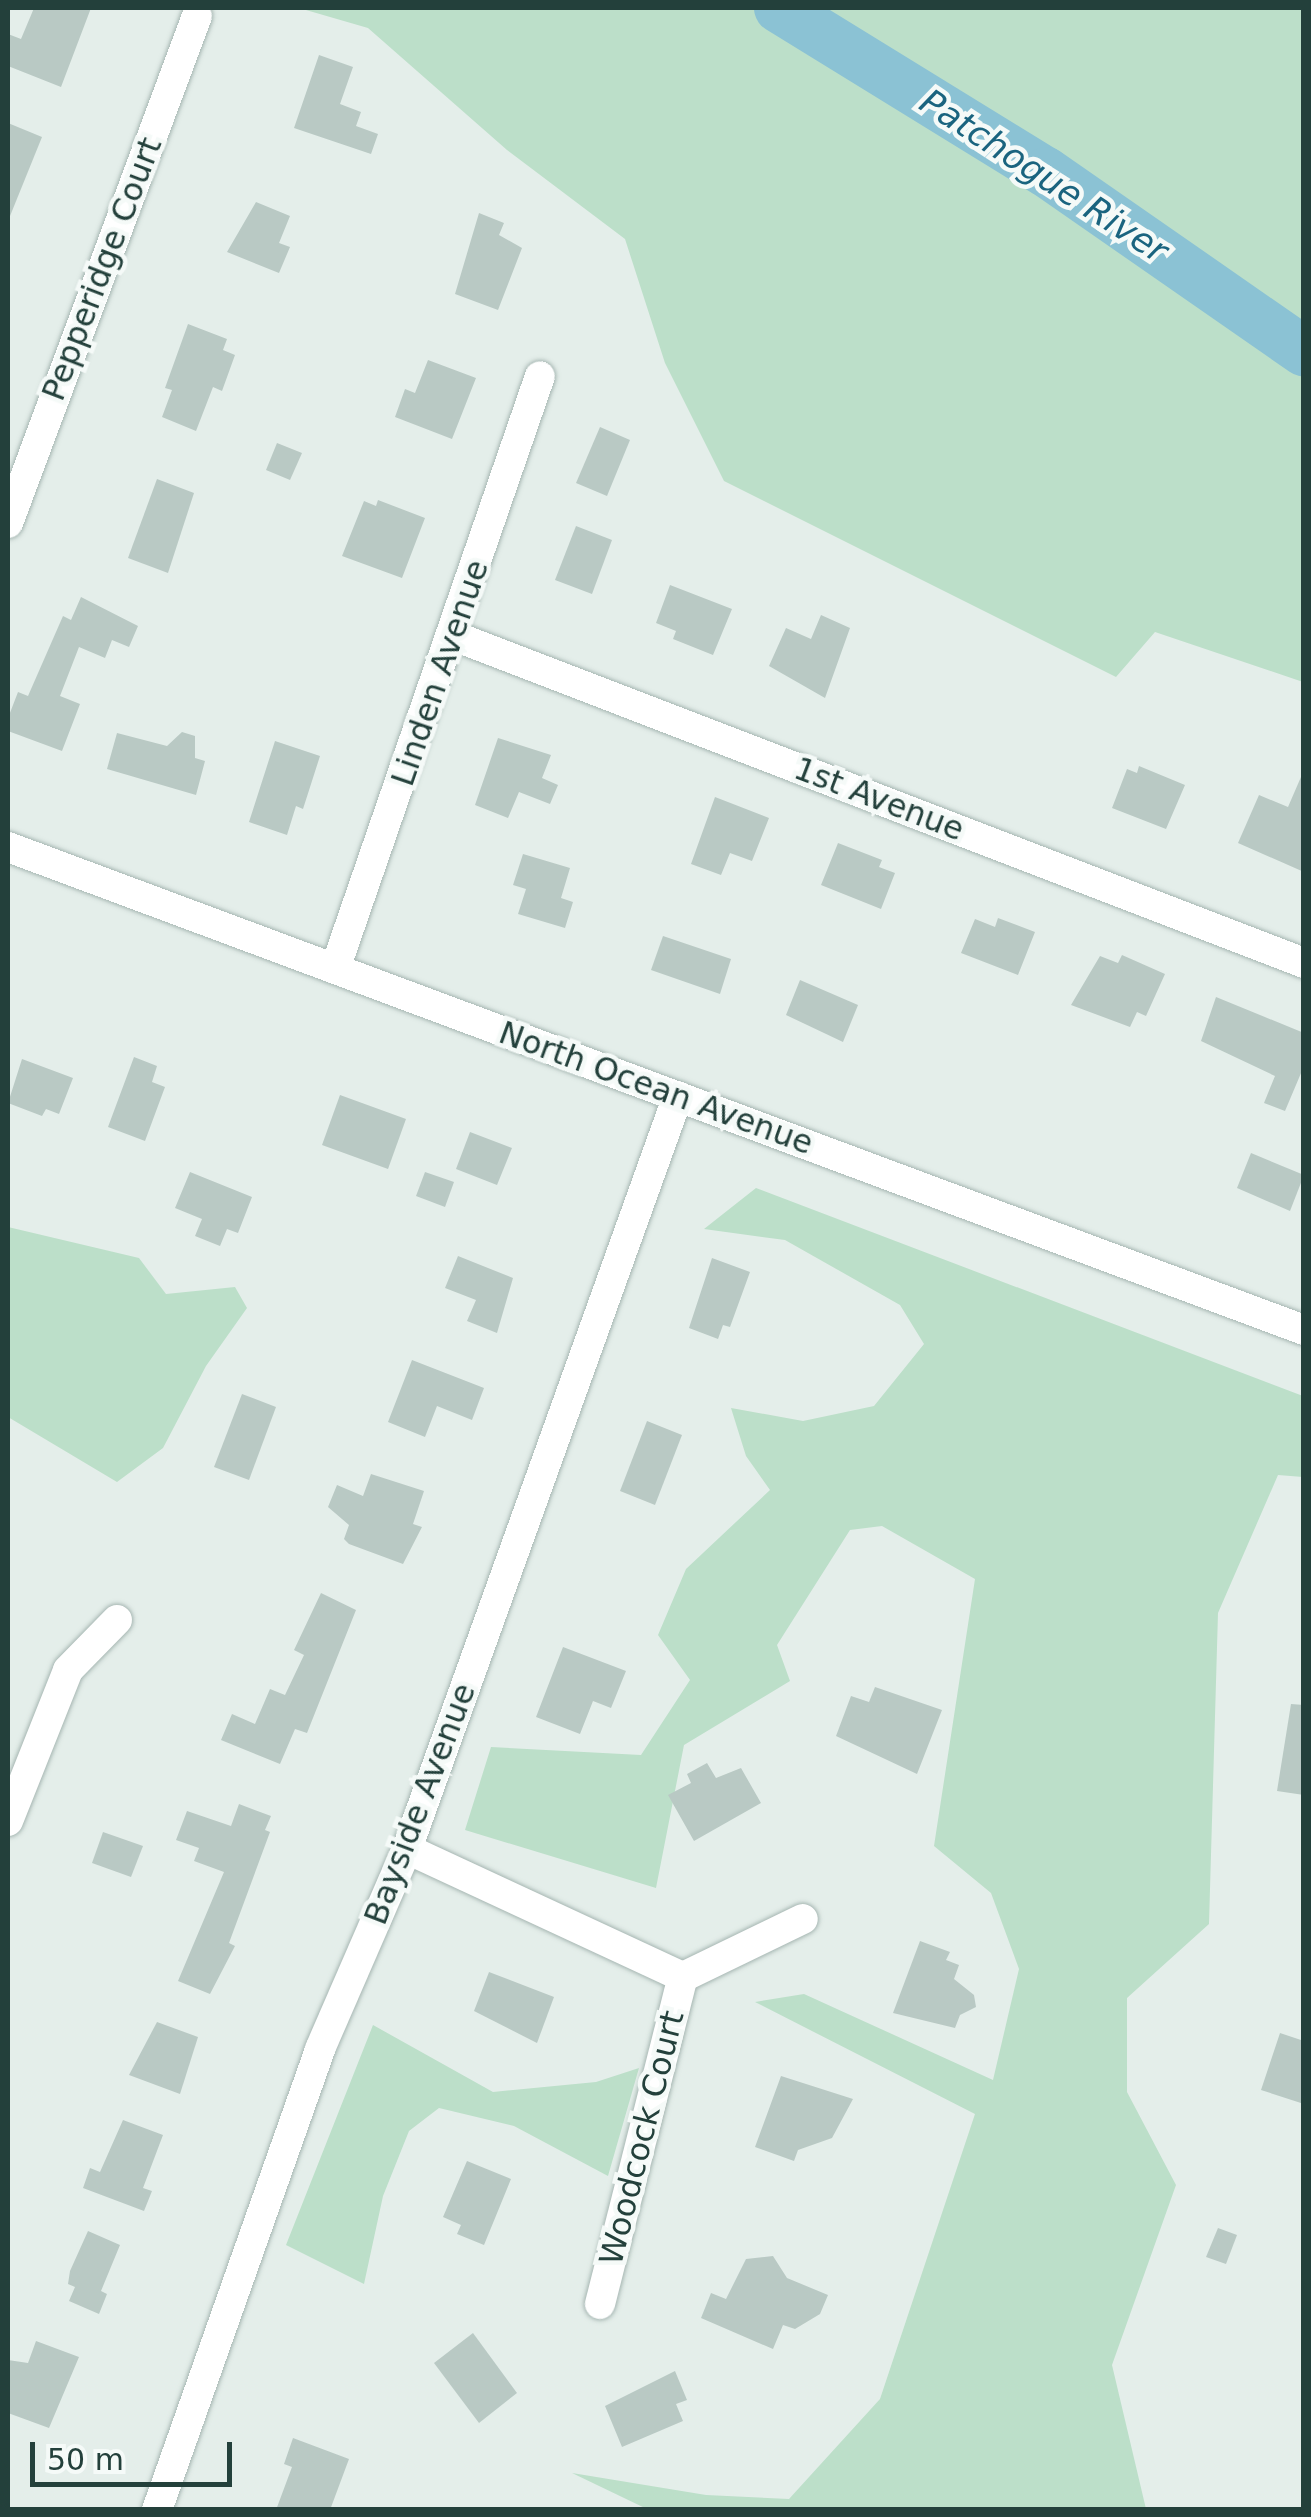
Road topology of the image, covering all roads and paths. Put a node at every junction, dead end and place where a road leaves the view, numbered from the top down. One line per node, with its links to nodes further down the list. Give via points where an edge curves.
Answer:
1 (197, 16): 3 (street, Pepperidge Court)
2 (540, 376): 4 (street, Linden Avenue)
3 (8, 523)
4 (454, 636): 6 (street, 1st Avenue); 7 (street, Linden Avenue)
5 (8, 847): 7 (street, North Ocean Avenue)
6 (1304, 963)
7 (335, 968): 8 (street, North Ocean Avenue)
8 (678, 1096): 9 (street, North Ocean Avenue); 12 (street, Bayside Avenue)
9 (1304, 1330)
10 (117, 1620): 11 (street, via 68,1670)
11 (8, 1821)
12 (407, 1849): 14 (street, Woodcock Court); 16 (street, Bayside Avenue, via 320,2049)
13 (804, 1919): 14 (street)
14 (682, 1976): 15 (street, Woodcock Court)
15 (600, 2304)
16 (157, 2510)

